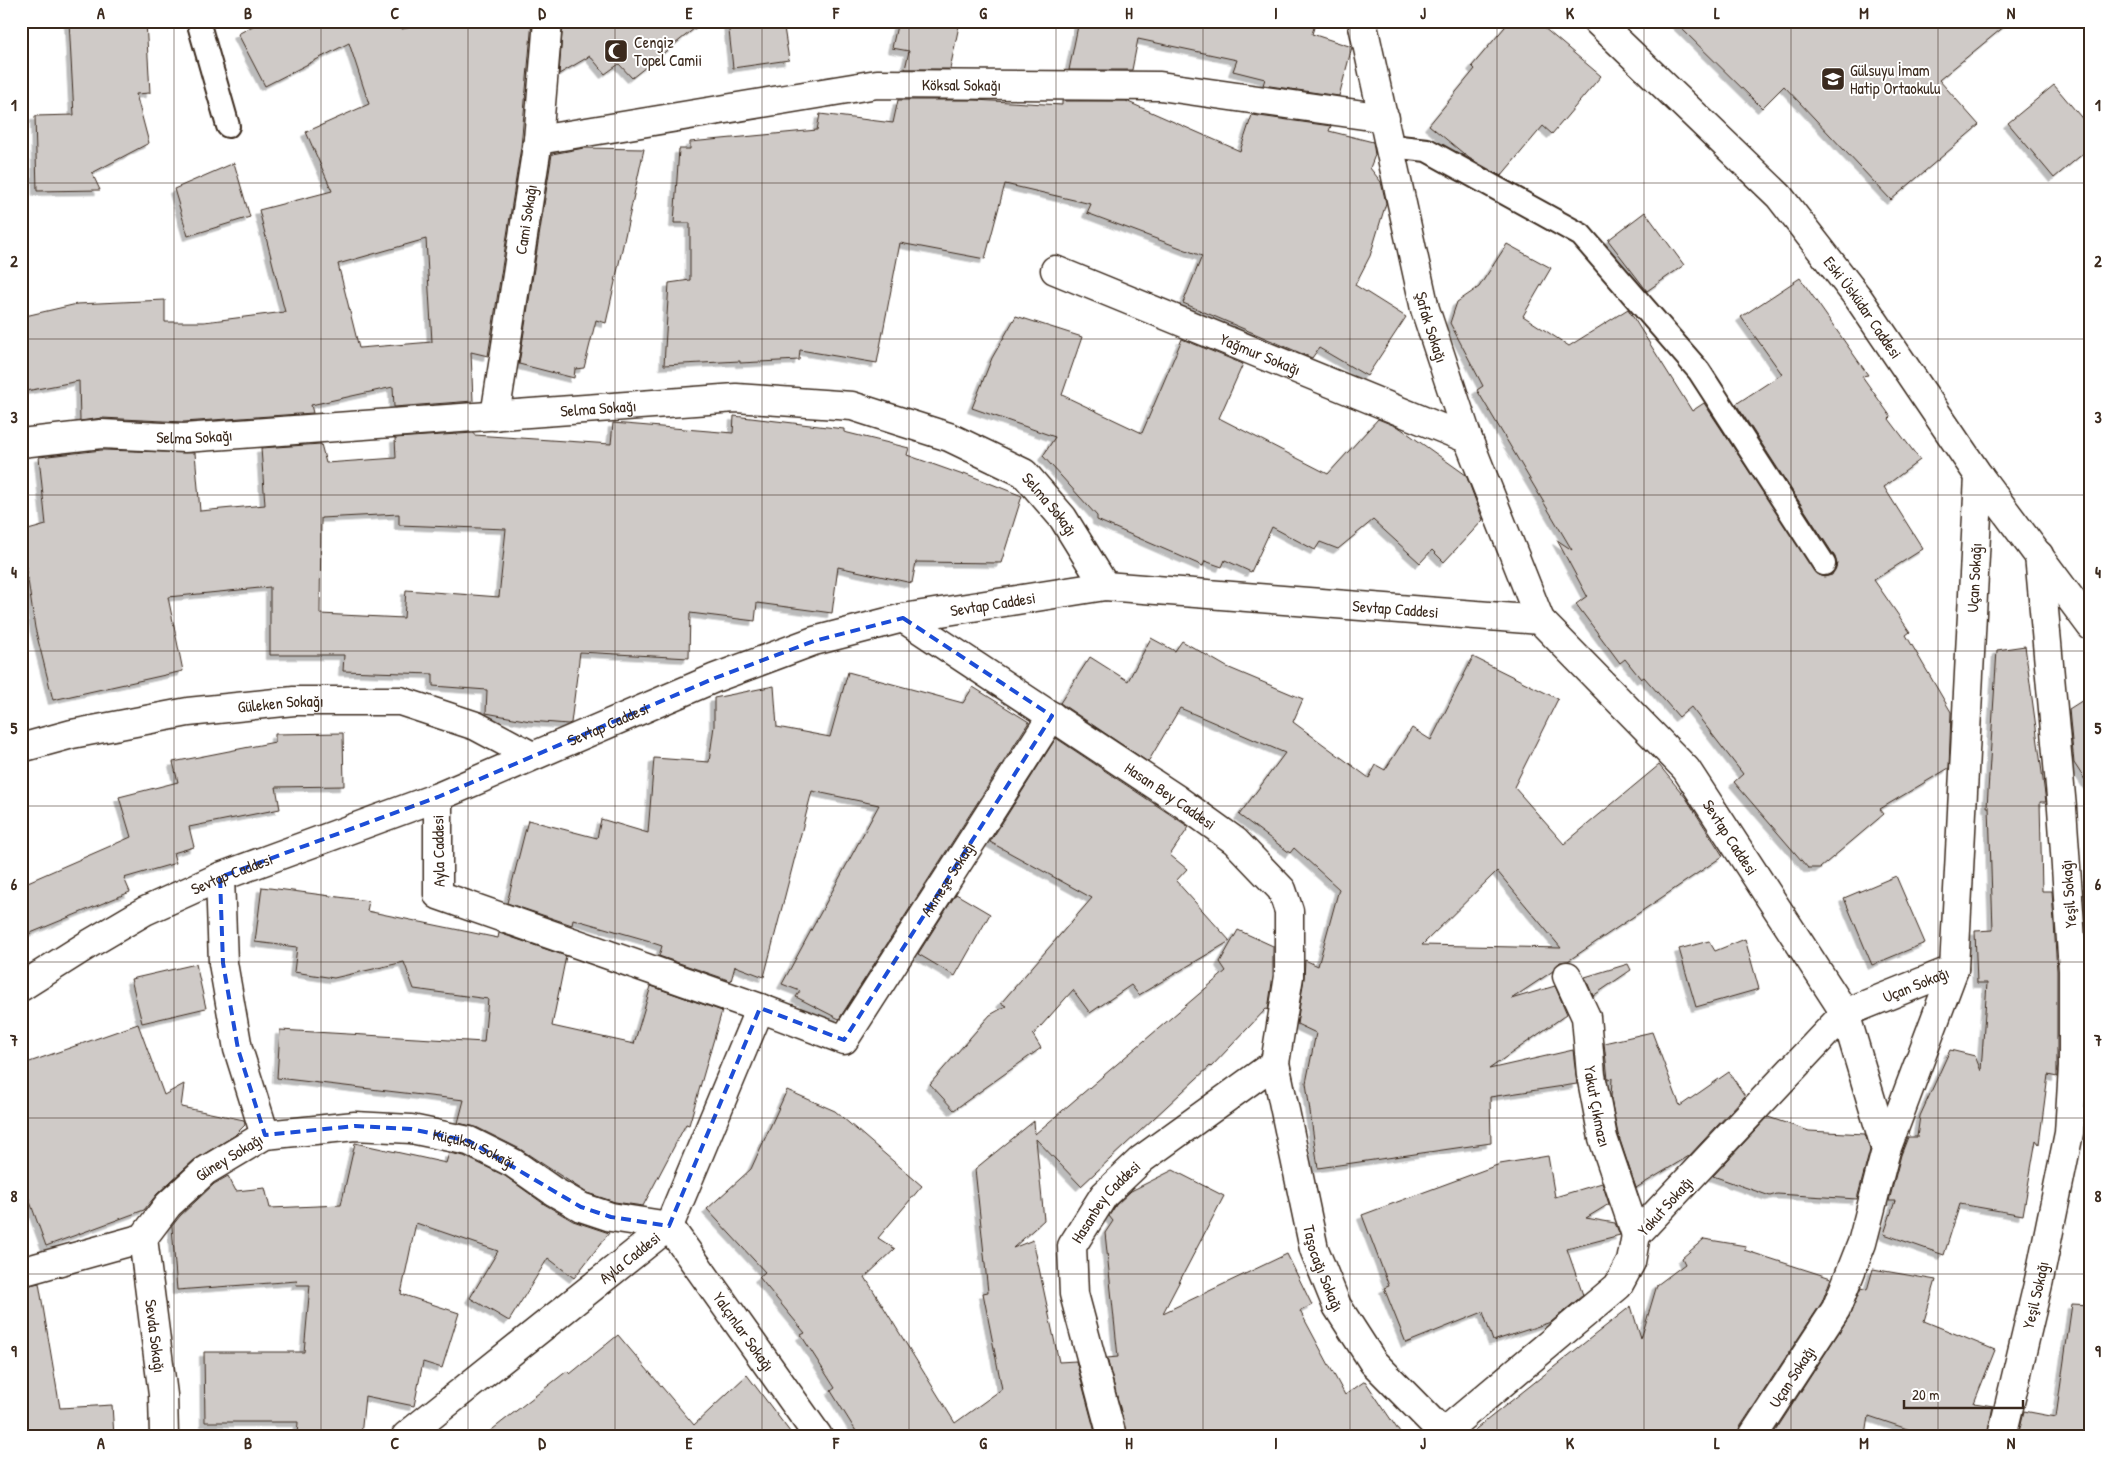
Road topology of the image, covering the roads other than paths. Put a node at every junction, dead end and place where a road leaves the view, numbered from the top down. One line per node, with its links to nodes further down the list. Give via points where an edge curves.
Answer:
1 (198, 21): 6 (lane)
2 (548, 21): 7 (street, Cami Sokağı)
3 (1362, 21): 5 (street, Şafak Sokağı)
4 (1597, 21): 13 (street, Eski Üsküdar Caddesi, via 1779,196 1859,299)
5 (1385, 118): 7 (street, Köksal Sokağı, via 1160,86 877,84); 8 (street, Şafak Sokağı)
6 (228, 126)
7 (538, 140): 10 (street, Cami Sokağı)
8 (1391, 146): 11 (street, Şafak Sokağı, via 1425,309); 15 (lane, via 1426,150 1581,235 1699,371)
9 (1055, 270): 11 (street, Yağmur Sokağı)
10 (495, 416): 12 (street, Selma Sokağı, via 184,438 101,434); 16 (street, Selma Sokağı, via 736,398 852,406 949,437 1024,474 1063,518)
11 (1468, 440): 18 (street, Şafak Sokağı)
12 (21, 443)
13 (1979, 476): 14 (street, Eski Üsküdar Caddesi); 25 (street, Uçan Sokağı)
14 (2040, 555): 19 (street, Eski Üsküdar Caddesi); 44 (street, Yeşil Sokağı, via 2073,970 2073,1067 2069,1133)
15 (1824, 564)
16 (1105, 586): 17 (street, Sevtap Caddesi); 18 (street, Sevtap Caddesi)
17 (903, 618): 20 (street, Hasan Bey Caddesi); 22 (street, Sevtap Caddesi, via 796,648 715,678)
18 (1540, 620): 29 (street, Sevtap Caddesi, via 1686,769)
19 (2091, 626)
20 (1052, 716): 30 (street, Akmeşe Sokağı); 31 (street, Hasan Bey Caddesi, via 1235,842 1282,890 1289,911 1289,976)
21 (21, 748): 22 (street, Güleken Sokağı, via 72,734 188,712 294,701 400,701 476,726)
22 (532, 756): 23 (street, Sevtap Caddesi)
23 (438, 797): 24 (street, Sevtap Caddesi); 28 (street, Ayla Caddesi, via 438,895)
24 (220, 877): 27 (street, Sevtap Caddesi, via 145,911); 32 (street, Güney Sokağı, via 223,963 238,1048)
25 (1954, 969): 29 (street, Uçan Sokağı); 33 (street, Uçan Sokağı)
26 (1567, 976): 35 (street, Yakut Çıkmazı, via 1586,1018 1591,1075 1602,1138)
27 (21, 987)
28 (760, 1008): 30 (street, Ayla Caddesi); 34 (street, Ayla Caddesi)
29 (1846, 1014): 33 (street); 35 (street, Yakut Sokağı)
30 (844, 1040)
31 (1275, 1062): 38 (street, Taşocağı Sokağı, via 1314,1249 1337,1306 1373,1362); 42 (street, Hasanbey Caddesi, via 1142,1159 1104,1195 1072,1246 1074,1294)
32 (265, 1135): 34 (street, Küçüksu Sokağı, via 355,1126 411,1129 469,1141 513,1163 581,1206 611,1218); 36 (street, Güney Sokağı, via 205,1171 168,1205)
33 (1886, 1150): 43 (street, Uçan Sokağı, via 1862,1242 1836,1309)
34 (669, 1226): 40 (street, Ayla Caddesi); 41 (street, Yalçınlar Sokağı)
35 (1636, 1235): 38 (street, Yakut Sokağı, via 1631,1262 1618,1286)
36 (143, 1238): 37 (street); 39 (street, Sevda Sokağı, via 163,1395)
37 (21, 1272)
38 (1445, 1434)
39 (164, 1436)
40 (406, 1436)
41 (818, 1436)
42 (1112, 1436)
43 (1753, 1436)
44 (2002, 1436)

